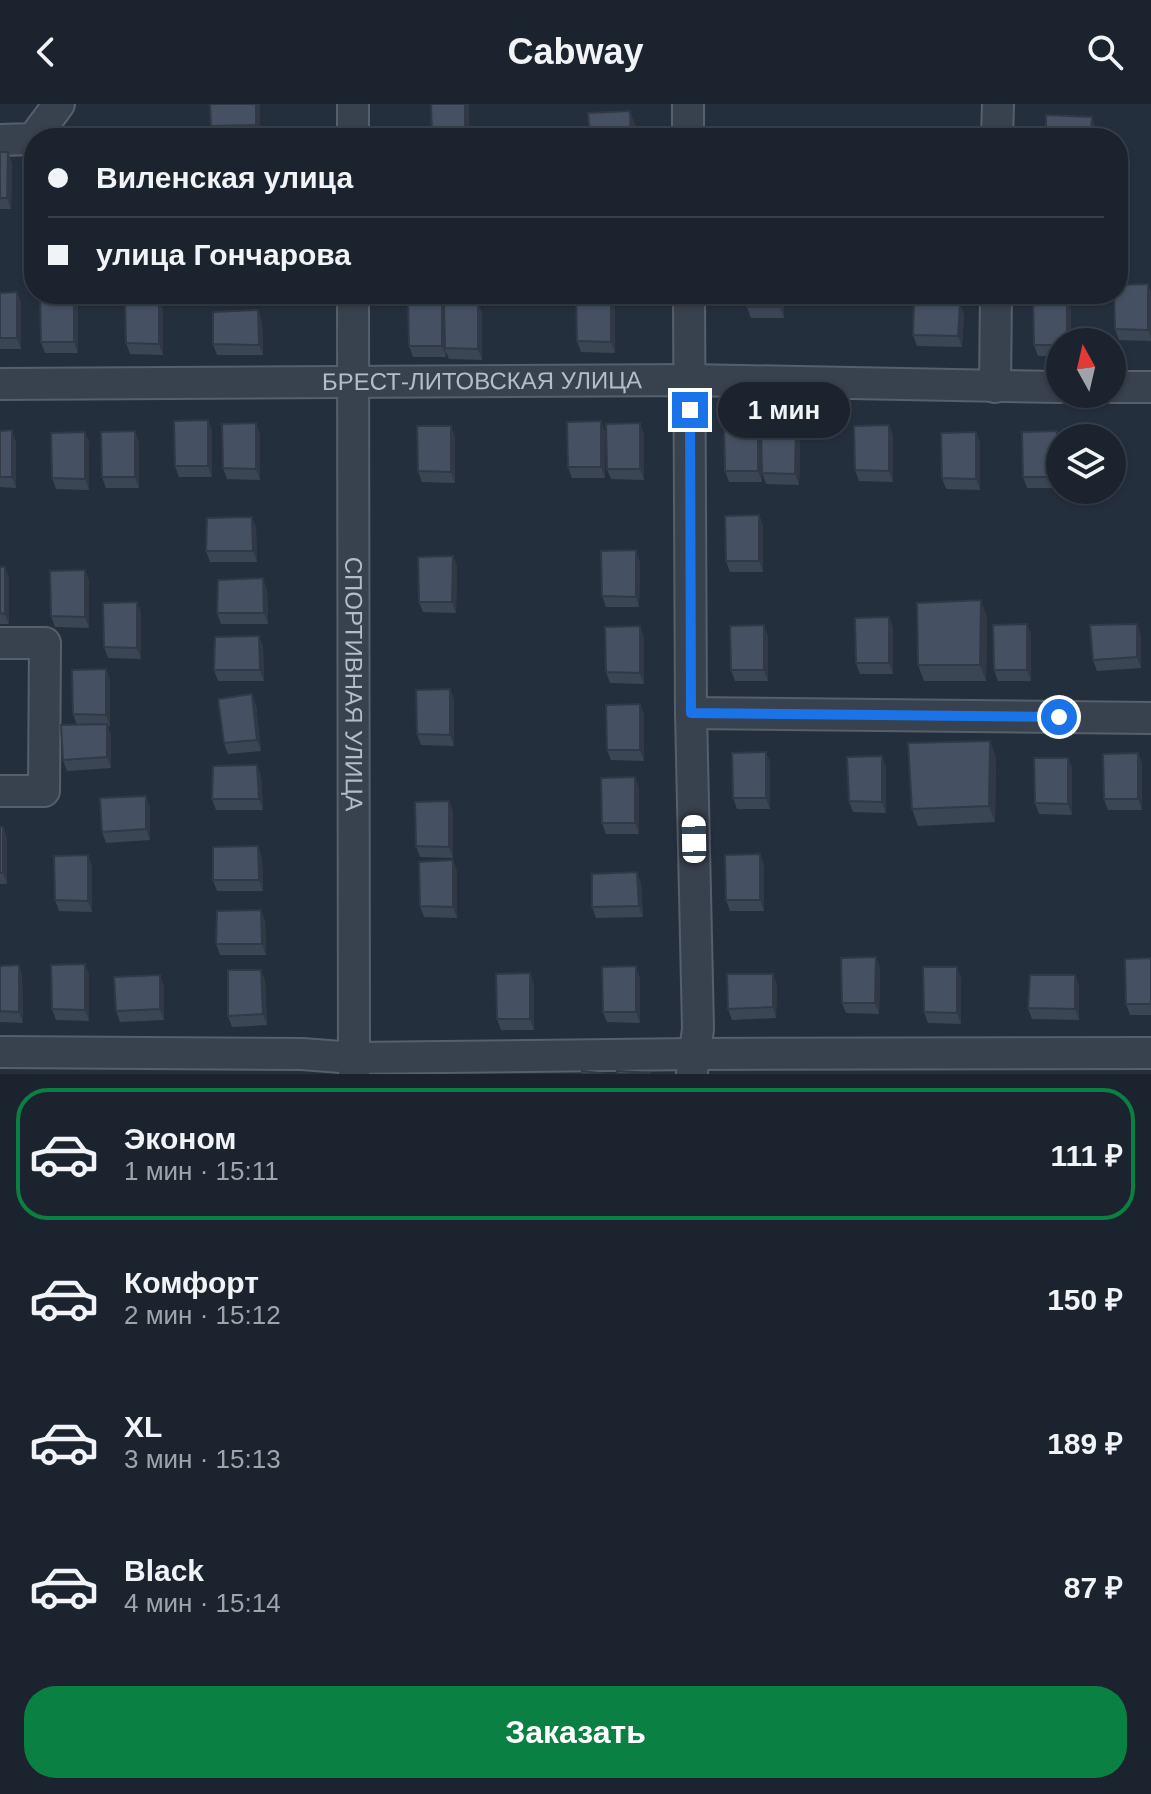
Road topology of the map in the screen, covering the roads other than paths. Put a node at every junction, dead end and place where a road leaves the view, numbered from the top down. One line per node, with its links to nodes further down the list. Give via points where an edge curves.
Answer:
1 (59, 104): 5 (street)
2 (353, 104): 6 (street)
3 (688, 104): 7 (street)
4 (998, 104): 8 (street)
5 (41, 128)
6 (353, 128)
7 (688, 128)
8 (997, 128)
9 (24, 139): 10 (street)
10 (0, 140)
11 (353, 304): 15 (street, СПОРТИВНАЯ УЛИЦА)
12 (689, 304): 14 (street)
13 (996, 304): 17 (street)
14 (690, 380): 15 (street, БРЕСТ-ЛИТОВСКАЯ УЛИЦА); 17 (street, БРЕСТ-ЛИТОВСКАЯ УЛИЦА); 22 (street)
15 (353, 383): 16 (street, БРЕСТ-ЛИТОВСКАЯ УЛИЦА); 29 (street, СПОРТИВНАЯ УЛИЦА)
16 (0, 384)
17 (995, 387): 18 (street, БРЕСТ-ЛИТОВСКАЯ УЛИЦА)
18 (1046, 387)
19 (1126, 387): 20 (street)
20 (1151, 387)
21 (0, 643): 24 (street, via 45,643 44,791)
22 (691, 713): 23 (street); 27 (street, via 698,1029)
23 (1151, 718)
24 (0, 791)
25 (0, 1052): 29 (street, via 302,1054)
26 (1151, 1053): 28 (street)
27 (693, 1064): 28 (street); 29 (street)
28 (1016, 1064)
29 (354, 1066)

